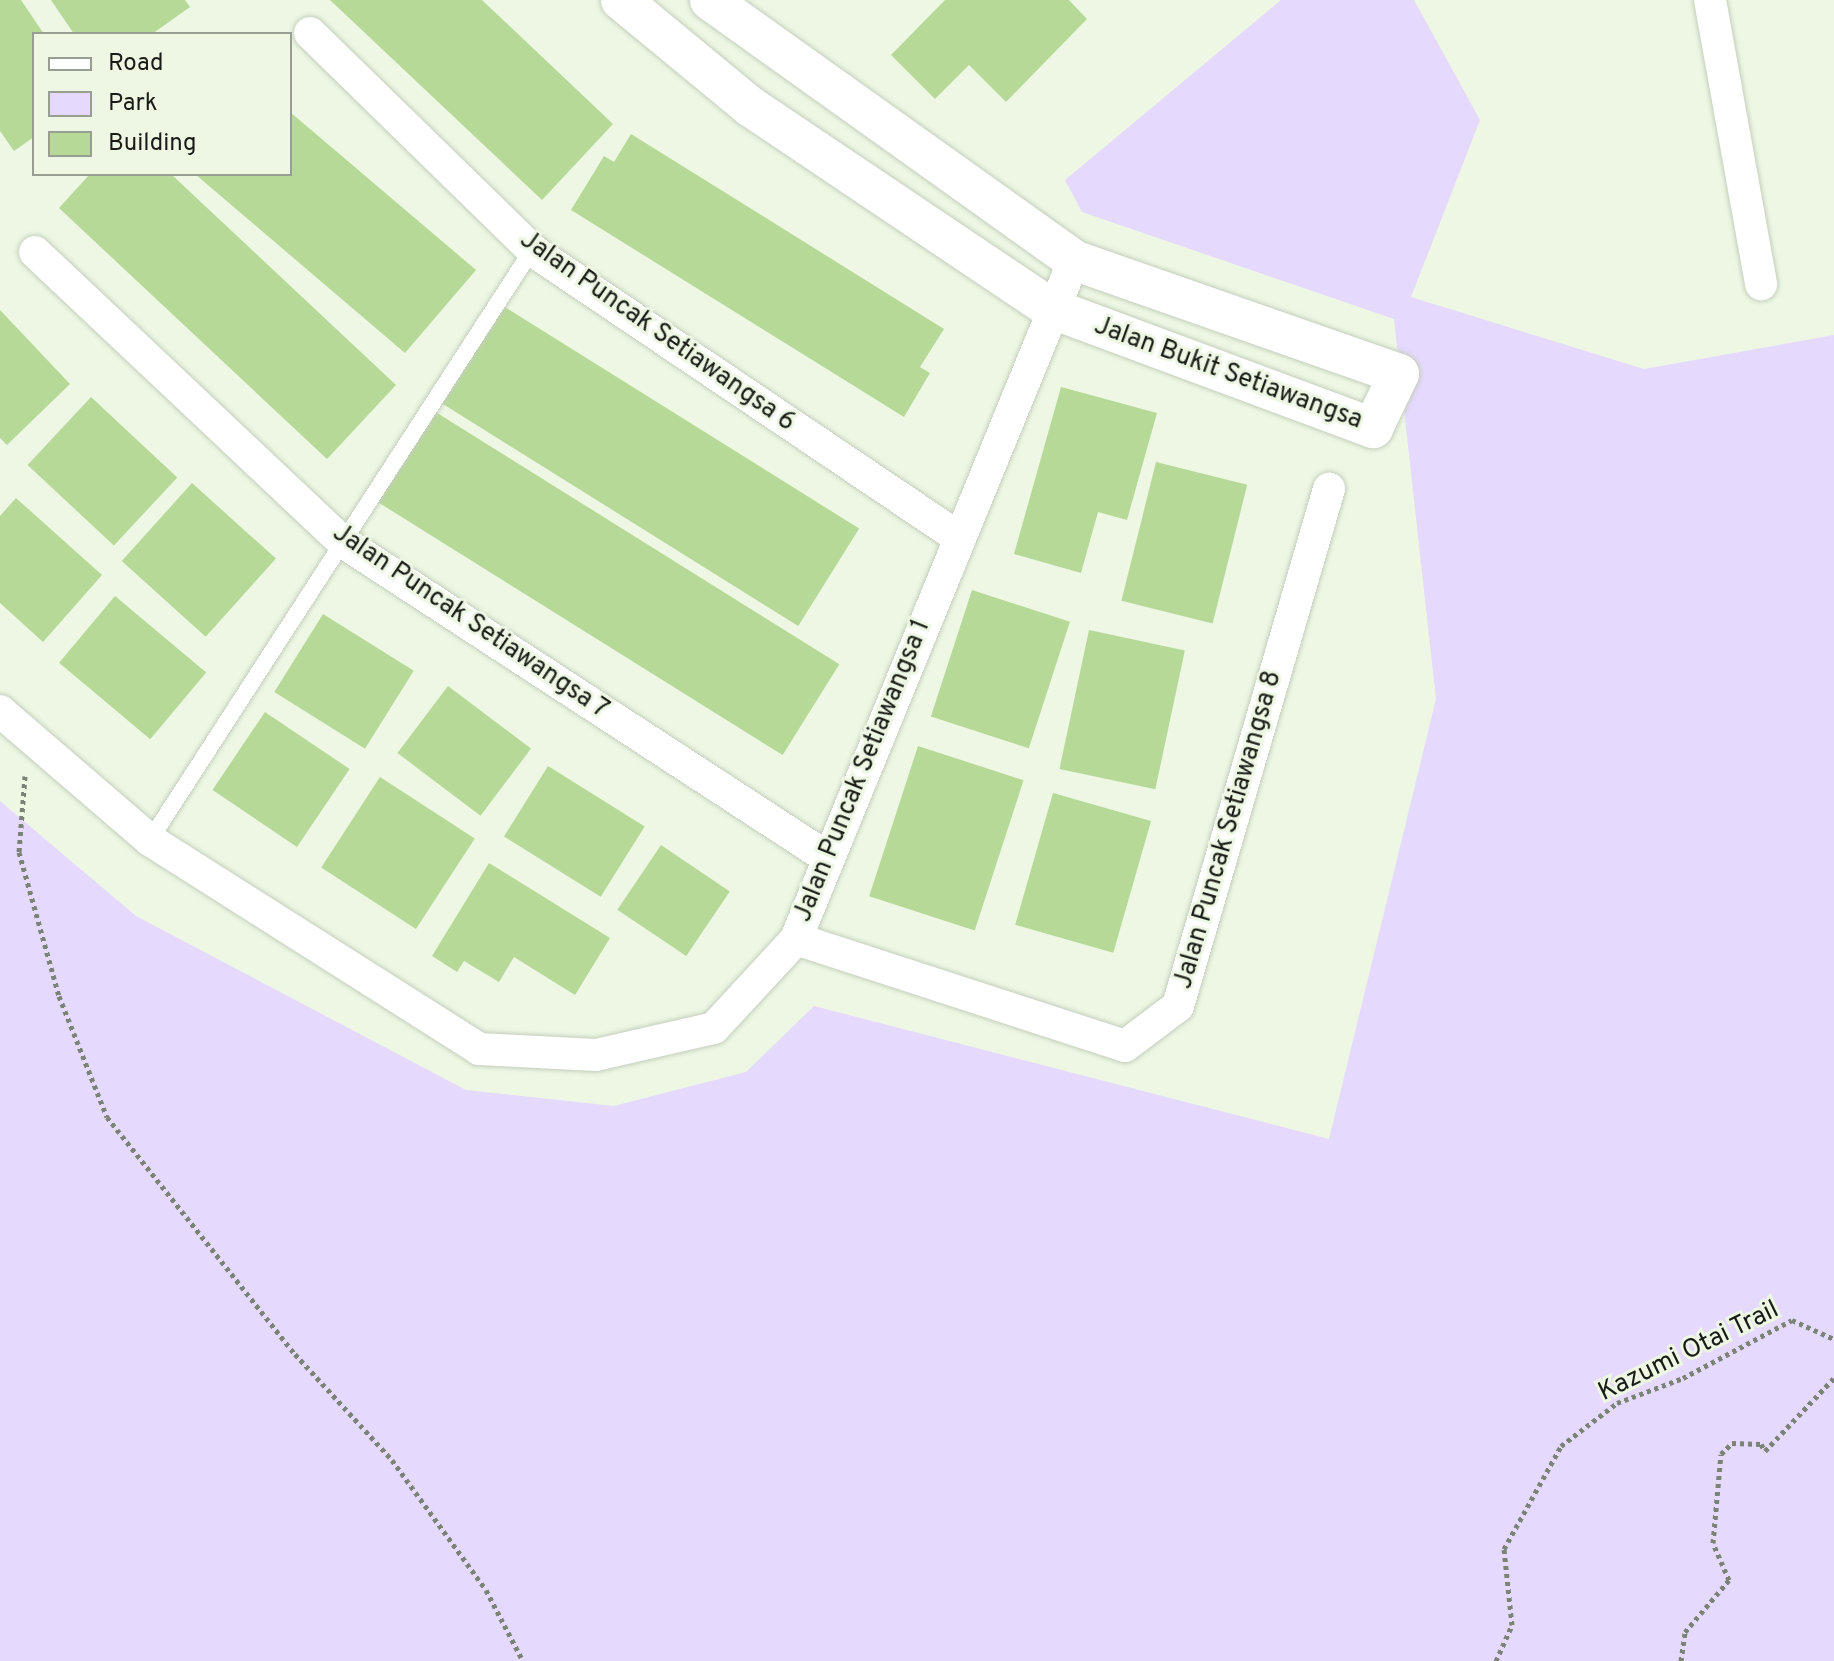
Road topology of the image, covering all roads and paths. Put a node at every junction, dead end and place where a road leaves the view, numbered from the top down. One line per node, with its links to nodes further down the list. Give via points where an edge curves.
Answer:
1 (621, 0): 9 (street, Jalan Bukit Setiawangsa, via 751,107)
2 (710, 0): 7 (street, Jalan Bukit Setiawangsa)
3 (1710, 0): 8 (street)
4 (310, 33): 5 (street, Jalan Puncak Setiawangsa 6)
5 (532, 250): 11 (street, Jalan Puncak Setiawangsa 6); 12 (lane)
6 (35, 252): 12 (street, Jalan Puncak Setiawangsa 7)
7 (1074, 260): 9 (street, Jalan Puncak Setiawangsa 1); 9 (street, Jalan Bukit Setiawangsa, via 1399,374 1373,428)
8 (1761, 284)
9 (1050, 308): 11 (street, Jalan Puncak Setiawangsa 1)
10 (1329, 489): 17 (street, Jalan Puncak Setiawangsa 8, via 1178,1006 1125,1046)
11 (958, 537): 16 (street, Jalan Puncak Setiawangsa 1)
12 (343, 542): 15 (lane); 16 (street, Jalan Puncak Setiawangsa 7)
13 (0, 711): 14 (street, Jalan Puncak Setiawangsa 1)
14 (28, 736): 15 (street, Jalan Puncak Setiawangsa 1); 20 (path, via 19,852 59,996 107,1117 295,1354 392,1460 486,1590)
15 (150, 840): 17 (street, Jalan Puncak Setiawangsa 1, via 479,1049 596,1055 714,1028)
16 (828, 858): 17 (street, Jalan Puncak Setiawangsa 1)
17 (796, 939)
18 (1834, 1339): 21 (path, Kazumi Otai Trail, via 1792,1320 1683,1378 1617,1403 1561,1446 1504,1549 1512,1625)
19 (1834, 1378): 22 (path, via 1765,1451 1761,1444 1732,1443 1721,1454 1713,1543 1729,1580 1685,1632)
20 (523, 1661)
21 (1496, 1661)
22 (1681, 1661)

